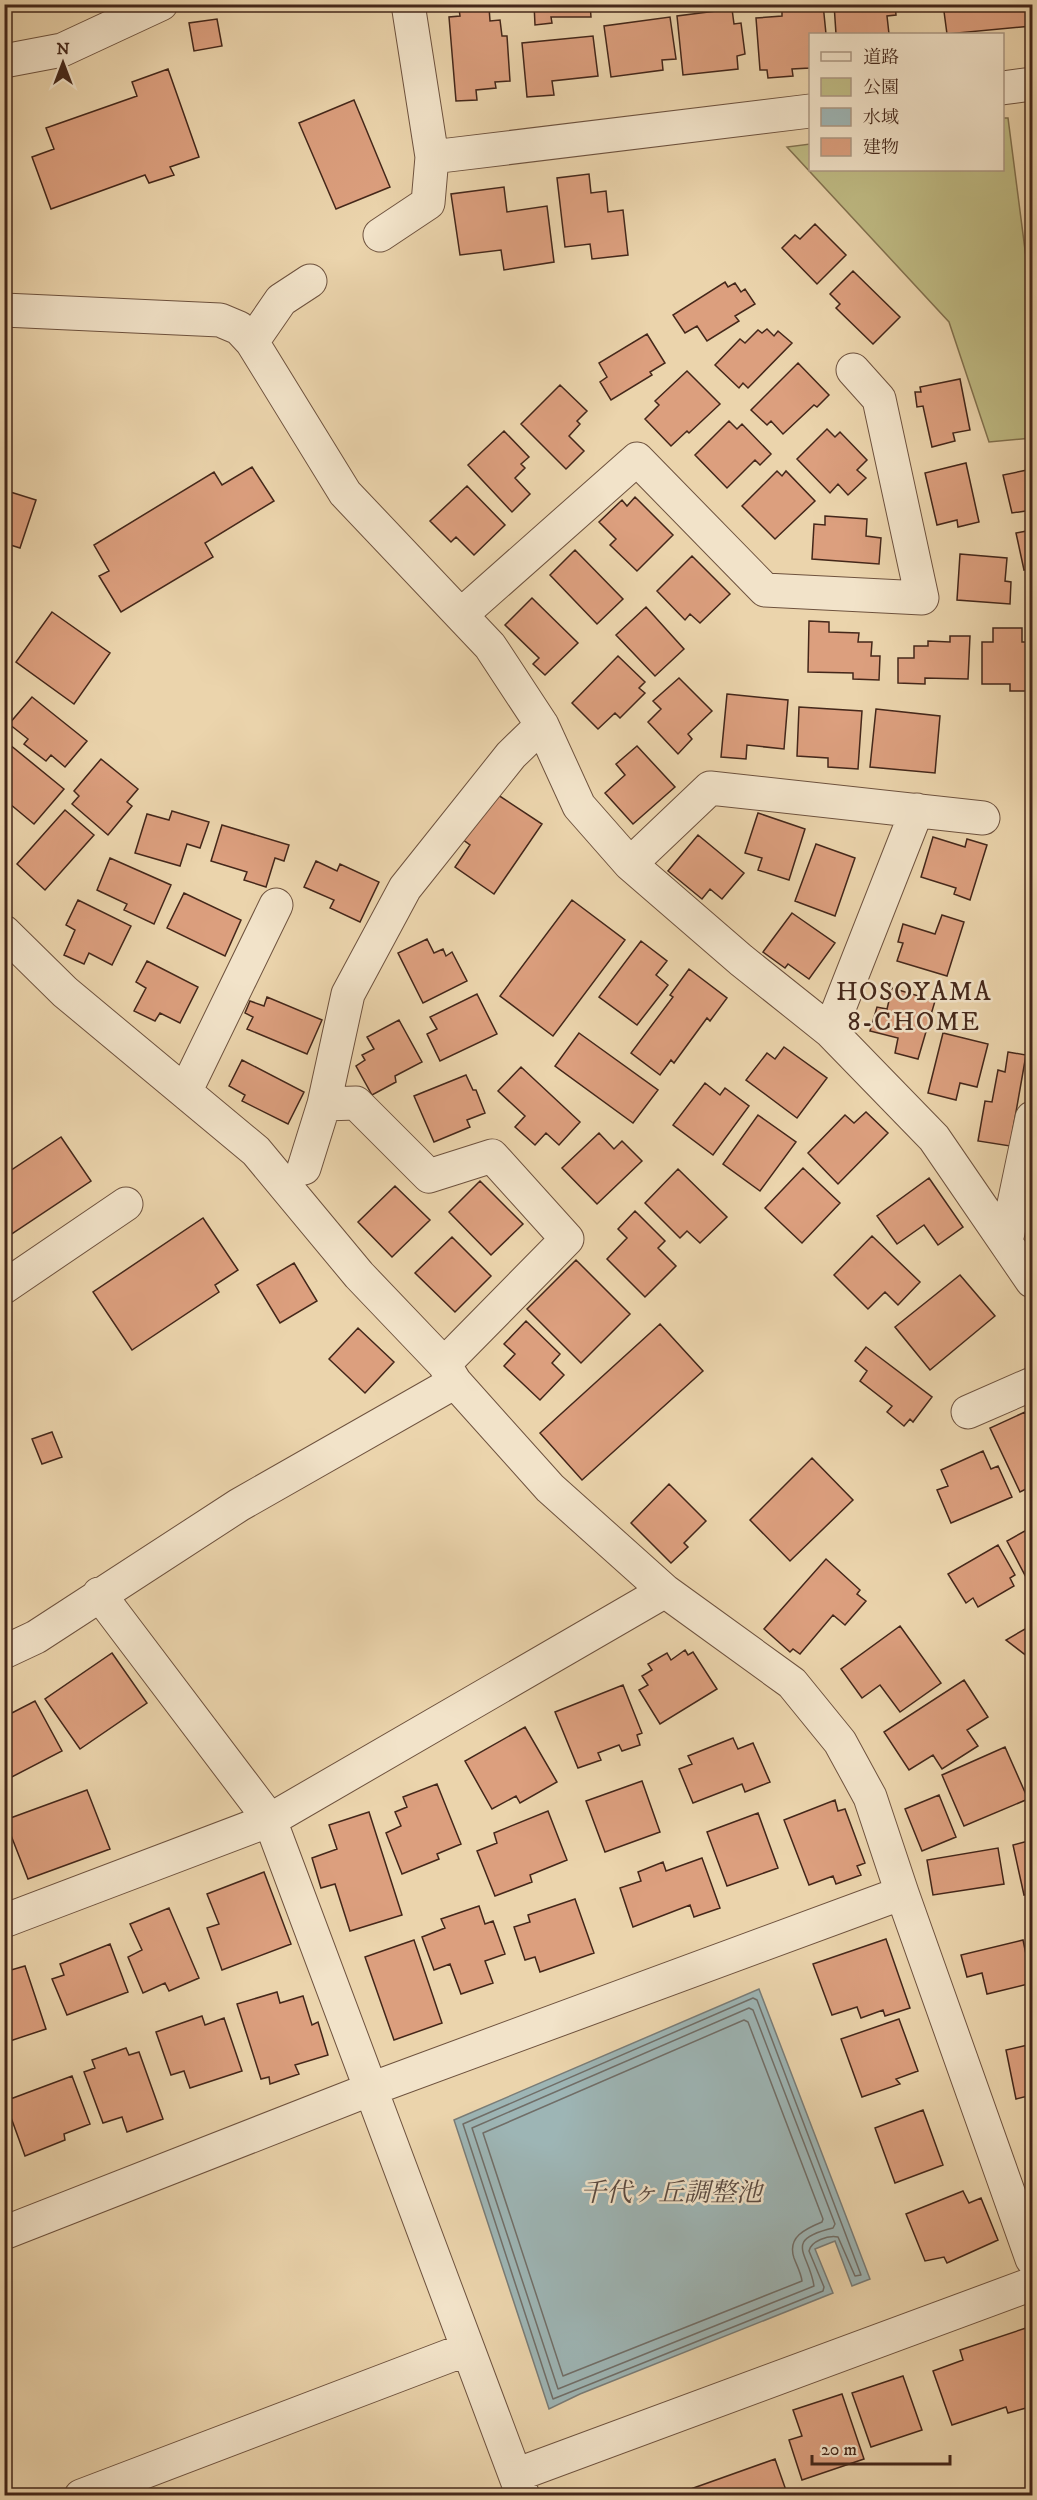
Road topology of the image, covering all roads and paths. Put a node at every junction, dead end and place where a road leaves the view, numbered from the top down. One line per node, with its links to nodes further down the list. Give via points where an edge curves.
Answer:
1 (161, 4): 3 (street, via 62,50)
2 (408, 4): 5 (street)
3 (4, 61)
4 (809, 111): 5 (street)
5 (432, 157): 6 (street, via 428,203)
6 (380, 235)
7 (310, 280): 9 (street, via 281,300)
8 (4, 310): 9 (street, via 220,320 238,328)
9 (252, 342): 11 (street, via 345,493)
10 (854, 370): 11 (street, via 879,399 922,598 765,590 637,459)
11 (462, 614): 12 (street, via 490,646)
12 (542, 725): 15 (street, via 579,806); 20 (street, via 511,755 405,888 348,994)
13 (917, 810): 14 (street); 15 (street, via 710,788); 18 (street)
14 (983, 818)
15 (630, 864): 18 (street)
16 (276, 905): 19 (street)
17 (4, 932): 19 (street, via 65,992)
18 (830, 1030): 24 (street, via 934,1138)
19 (185, 1092): 27 (street, via 256,1151 358,1275)
20 (324, 1104): 22 (street); 27 (street, via 356,1103 429,1176 492,1156 567,1239)
21 (1032, 1118): 24 (street)
22 (304, 1168)
23 (126, 1203): 26 (street)
24 (1006, 1242): 25 (street)
25 (1032, 1281)
26 (4, 1287)
27 (449, 1373): 30 (street, via 550,1488); 31 (street)
28 (1032, 1384): 29 (street)
29 (968, 1412)
30 (665, 1591): 33 (street); 34 (street, via 792,1683 840,1742 870,1797)
31 (99, 1594): 32 (street, via 36,1637); 33 (street)
32 (4, 1652)
33 (270, 1820): 35 (street); 36 (street)
34 (902, 1893): 36 (street); 38 (street)
35 (4, 1921)
36 (371, 2089): 37 (street); 40 (street)
37 (4, 2233)
38 (1032, 2259)
39 (1032, 2284): 41 (street)
40 (467, 2349): 41 (street); 42 (street)
41 (519, 2486)
42 (81, 2496)

